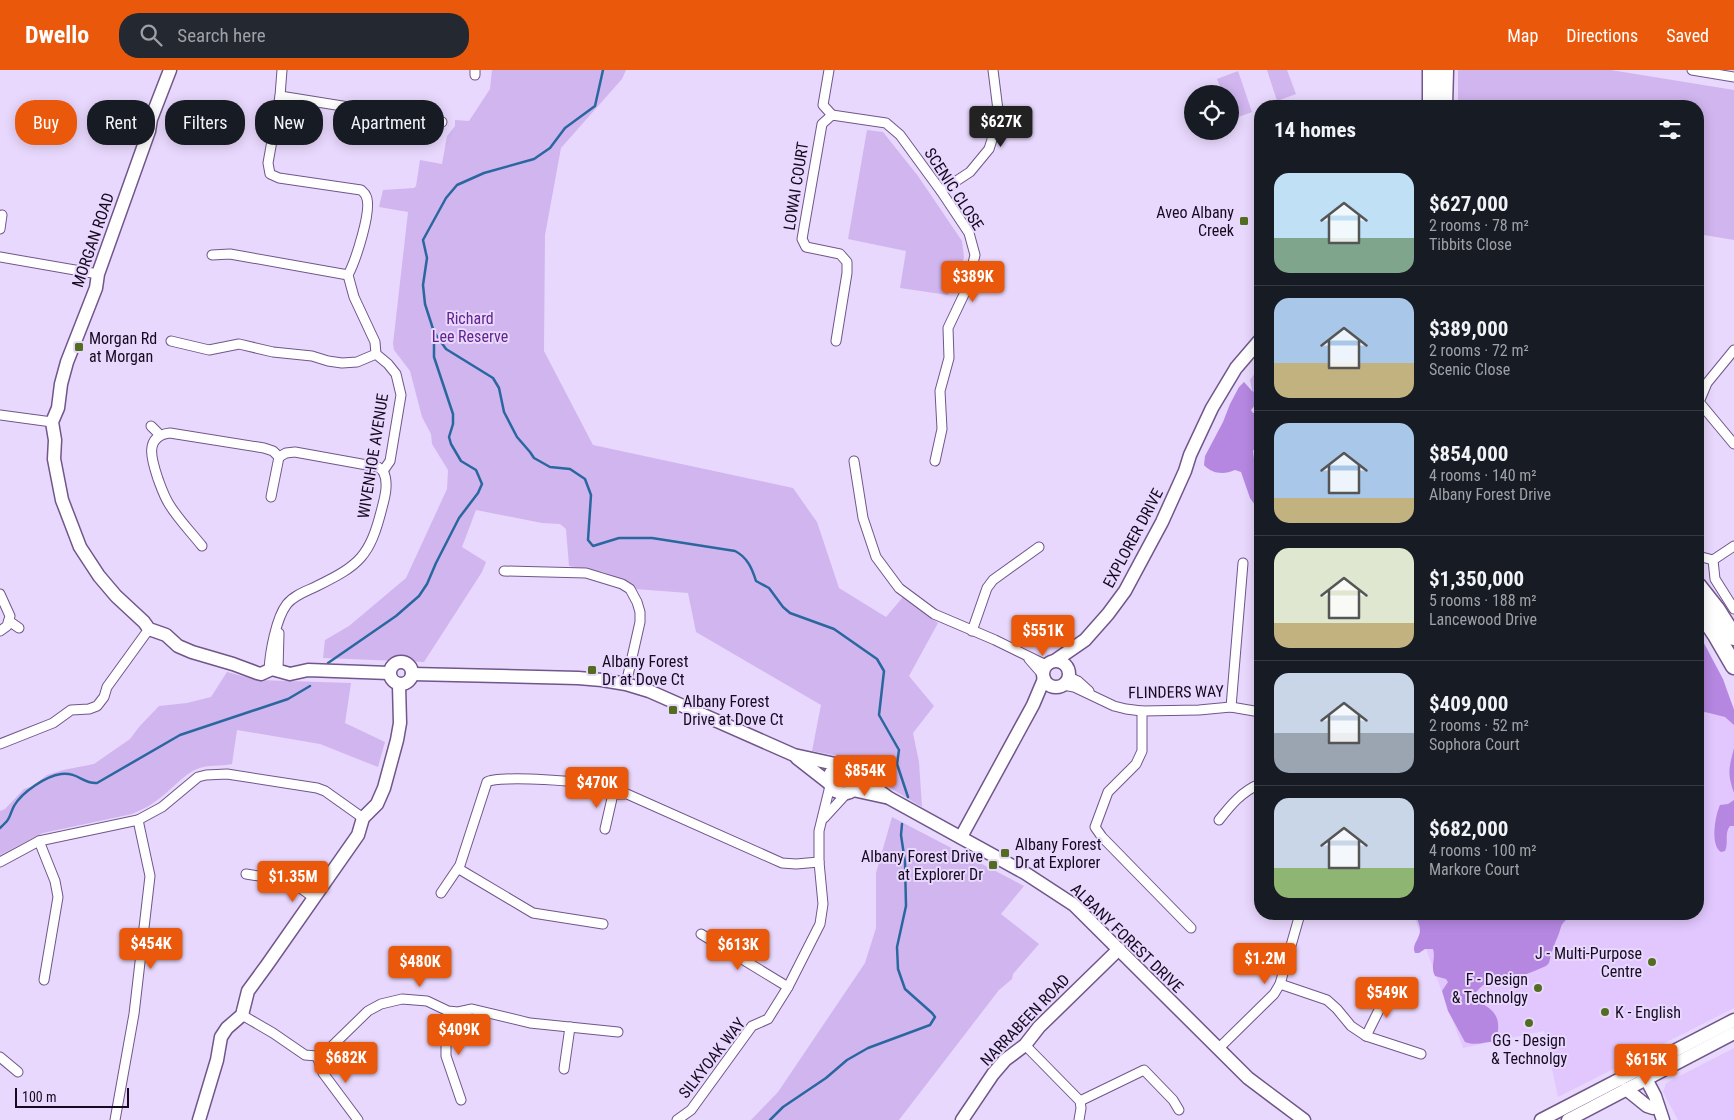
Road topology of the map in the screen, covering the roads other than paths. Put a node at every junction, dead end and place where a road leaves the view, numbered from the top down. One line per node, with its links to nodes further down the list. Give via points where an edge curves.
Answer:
1 (170, 70): 20 (street, MORGAN ROAD)
2 (282, 70): 10 (street)
3 (829, 70): 14 (street, via 823,105)
4 (993, 70): 15 (street, via 999,118 989,149 970,172)
5 (1431, 70): 11 (highway)
6 (1445, 70): 12 (highway)
7 (1692, 70): 8 (street)
8 (1703, 71): 9 (street)
9 (1734, 77)
10 (280, 96): 13 (street); 21 (street, via 268,163 270,174 361,190 367,196 363,234)
11 (1431, 100)
12 (1444, 100)
13 (333, 105)
14 (832, 115): 15 (street, SCENIC CLOSE, via 886,123 900,135); 23 (street, LOWAI COURT, via 822,124 802,239 806,247 840,254 847,262)
15 (941, 191): 37 (street, SCENIC CLOSE, via 969,233 975,255 967,288 948,328 949,358 940,391 942,429)
16 (2, 216): 17 (street)
17 (0, 229)
18 (212, 256): 21 (street, via 230,254)
19 (0, 257): 20 (street)
20 (98, 274): 31 (street, MORGAN ROAD, via 96,288 67,362)
21 (348, 275): 26 (street, via 354,297 375,342)
22 (171, 341): 26 (street, via 209,350 239,344 342,363 356,362)
23 (836, 341)
24 (1254, 347): 39 (street, EXPLORER DRIVE, via 1223,389)
25 (1734, 350): 28 (street)
26 (376, 354): 38 (street, WIVENHOE AVENUE, via 396,374 401,395 390,461)
27 (1254, 356): 39 (street, EXPLORER DRIVE, via 1230,388)
28 (1704, 390)
29 (1704, 408): 34 (street)
30 (0, 415): 31 (street)
31 (52, 422): 54 (street, via 56,440 54,459 62,500 80,547 105,583)
32 (151, 426): 33 (street)
33 (160, 435): 35 (street, via 170,433 264,448); 41 (street, via 154,442 152,458 164,493 172,510)
34 (1734, 444)
35 (280, 456): 38 (street, via 295,452 378,467); 40 (street)
36 (854, 461): 56 (street, via 863,518 876,557 899,588 913,599 934,614)
37 (935, 461)
38 (383, 471): 60 (street, WIVENHOE AVENUE, via 386,476 384,502 369,547 346,572 290,600 271,649)
39 (1185, 471): 58 (street, EXPLORER DRIVE, via 1125,591)
40 (271, 496)
41 (202, 546)
42 (1734, 546): 45 (street)
43 (1039, 547): 56 (street, via 993,580 987,588)
44 (1704, 558): 45 (street)
45 (1713, 560): 50 (street, via 1715,579)
46 (1243, 563): 68 (street)
47 (504, 572): 65 (street, via 586,573 630,589 638,602 640,622)
48 (0, 594): 52 (street, via 9,612)
49 (1704, 594): 57 (highway)
50 (1734, 609)
51 (1704, 617): 59 (highway)
52 (9, 622): 53 (street); 55 (street)
53 (19, 628)
54 (148, 629): 60 (street, via 166,635 178,646 192,652 257,673); 71 (street, via 97,706 71,710 52,723)
55 (0, 631)
56 (972, 631): 61 (street, via 995,640)
57 (1734, 638)
58 (1085, 640): 61 (street, EXPLORER DRIVE); 64 (street, EXPLORER DRIVE)
59 (1734, 666)
60 (274, 667): 62 (street, via 290,674 308,670)
61 (1047, 670): 64 (street, via 1049,685); 64 (street, via 1064,663); 67 (street, EXPLORER DRIVE)
62 (389, 673): 63 (street, via 393,665 401,662 409,666); 66 (street, via 392,681)
63 (412, 674): 65 (street, via 586,679); 66 (street, via 408,682)
64 (1065, 680): 67 (street, EXPLORER DRIVE); 69 (street, FLINDERS WAY, via 1078,681 1094,696 1114,706)
65 (626, 684): 72 (street, via 679,703)
66 (399, 685): 80 (street, via 400,723 382,796)
67 (1033, 705): 85 (street, EXPLORER DRIVE)
68 (1231, 707): 69 (street, FLINDERS WAY); 70 (street, FLINDERS WAY)
69 (1142, 711): 95 (street, via 1142,751 1136,764 1108,792 1096,827)
70 (1254, 711)
71 (0, 744)
72 (794, 755): 73 (street); 75 (street)
73 (840, 766): 74 (street, via 850,767); 75 (street, via 830,773)
74 (856, 774): 77 (street, via 857,783); 79 (street, ALBANY FOREST DRIVE)
75 (830, 785): 77 (street, via 838,793); 82 (street, SILKYOAK WAY)
76 (1254, 787): 83 (street, via 1232,803)
77 (849, 792): 79 (street, ALBANY FOREST DRIVE); 82 (street)
78 (613, 794): 84 (street); 88 (street, via 627,794 782,863); 89 (street, via 604,787 587,783 489,781)
79 (889, 798): 85 (street, ALBANY FOREST DRIVE)
80 (363, 818): 81 (street, via 317,788 216,774 198,777 162,807); 92 (street, via 358,835)
81 (138, 820): 86 (street); 124 (street, via 150,876 134,1014)
82 (822, 820): 88 (street, SILKYOAK WAY)
83 (1219, 820)
84 (605, 829)
85 (961, 837): 97 (street, ALBANY FOREST DRIVE, via 1018,868 1063,898)
86 (39, 841): 87 (street); 98 (street, via 58,897)
87 (0, 862)
88 (819, 862): 100 (street, SILKYOAK WAY, via 822,916)
89 (458, 869): 91 (street); 94 (street, via 533,913)
90 (246, 874): 92 (street, via 289,882)
91 (440, 893)
92 (314, 897): 103 (street, via 268,965 251,984)
93 (1298, 920): 99 (street)
94 (603, 924)
95 (1191, 928)
96 (701, 934): 100 (street)
97 (1119, 949): 109 (street, NARRABEEN ROAD, via 1039,1026); 110 (street, ALBANY FOREST DRIVE)
98 (44, 980)
99 (1280, 984): 108 (street, via 1327,1000 1350,1026); 110 (street, via 1274,994)
100 (788, 987): 126 (street, SILKYOAK WAY, via 768,1019 752,1026 691,1110)
101 (1388, 992): 108 (street)
102 (451, 1012): 105 (street, via 472,1009 519,1021); 112 (street, via 427,1001 406,999 387,1002 368,1011 327,1051); 119 (street, via 446,1056)
103 (242, 1015): 112 (street, via 301,1053); 125 (street, via 221,1037)
104 (1734, 1020): 116 (street)
105 (570, 1027): 106 (street); 114 (street)
106 (618, 1032)
107 (1734, 1033): 116 (street)
108 (1366, 1036): 111 (street)
109 (1025, 1045): 120 (street); 127 (street, NARRABEEN ROAD, via 993,1074)
110 (1218, 1049): 117 (street, ALBANY FOREST DRIVE)
111 (1421, 1054)
112 (317, 1056): 123 (street, via 323,1073)
113 (0, 1057): 115 (street)
114 (564, 1069)
115 (18, 1072)
116 (1640, 1075): 118 (street); 122 (street, via 1660,1108); 131 (street)
117 (1248, 1078): 129 (street, ALBANY FOREST DRIVE, via 1259,1095); 130 (street, ALBANY FOREST DRIVE)
118 (1626, 1089): 122 (street); 132 (street)
119 (461, 1100)
120 (1080, 1101): 121 (street, via 1144,1070); 128 (street)
121 (1180, 1110)
122 (1659, 1114)
123 (353, 1118)
124 (115, 1120)
125 (198, 1120)
126 (677, 1120)
127 (962, 1120)
128 (1080, 1120)
129 (1292, 1120)
130 (1304, 1120)
131 (1541, 1120)
132 (1568, 1120)

